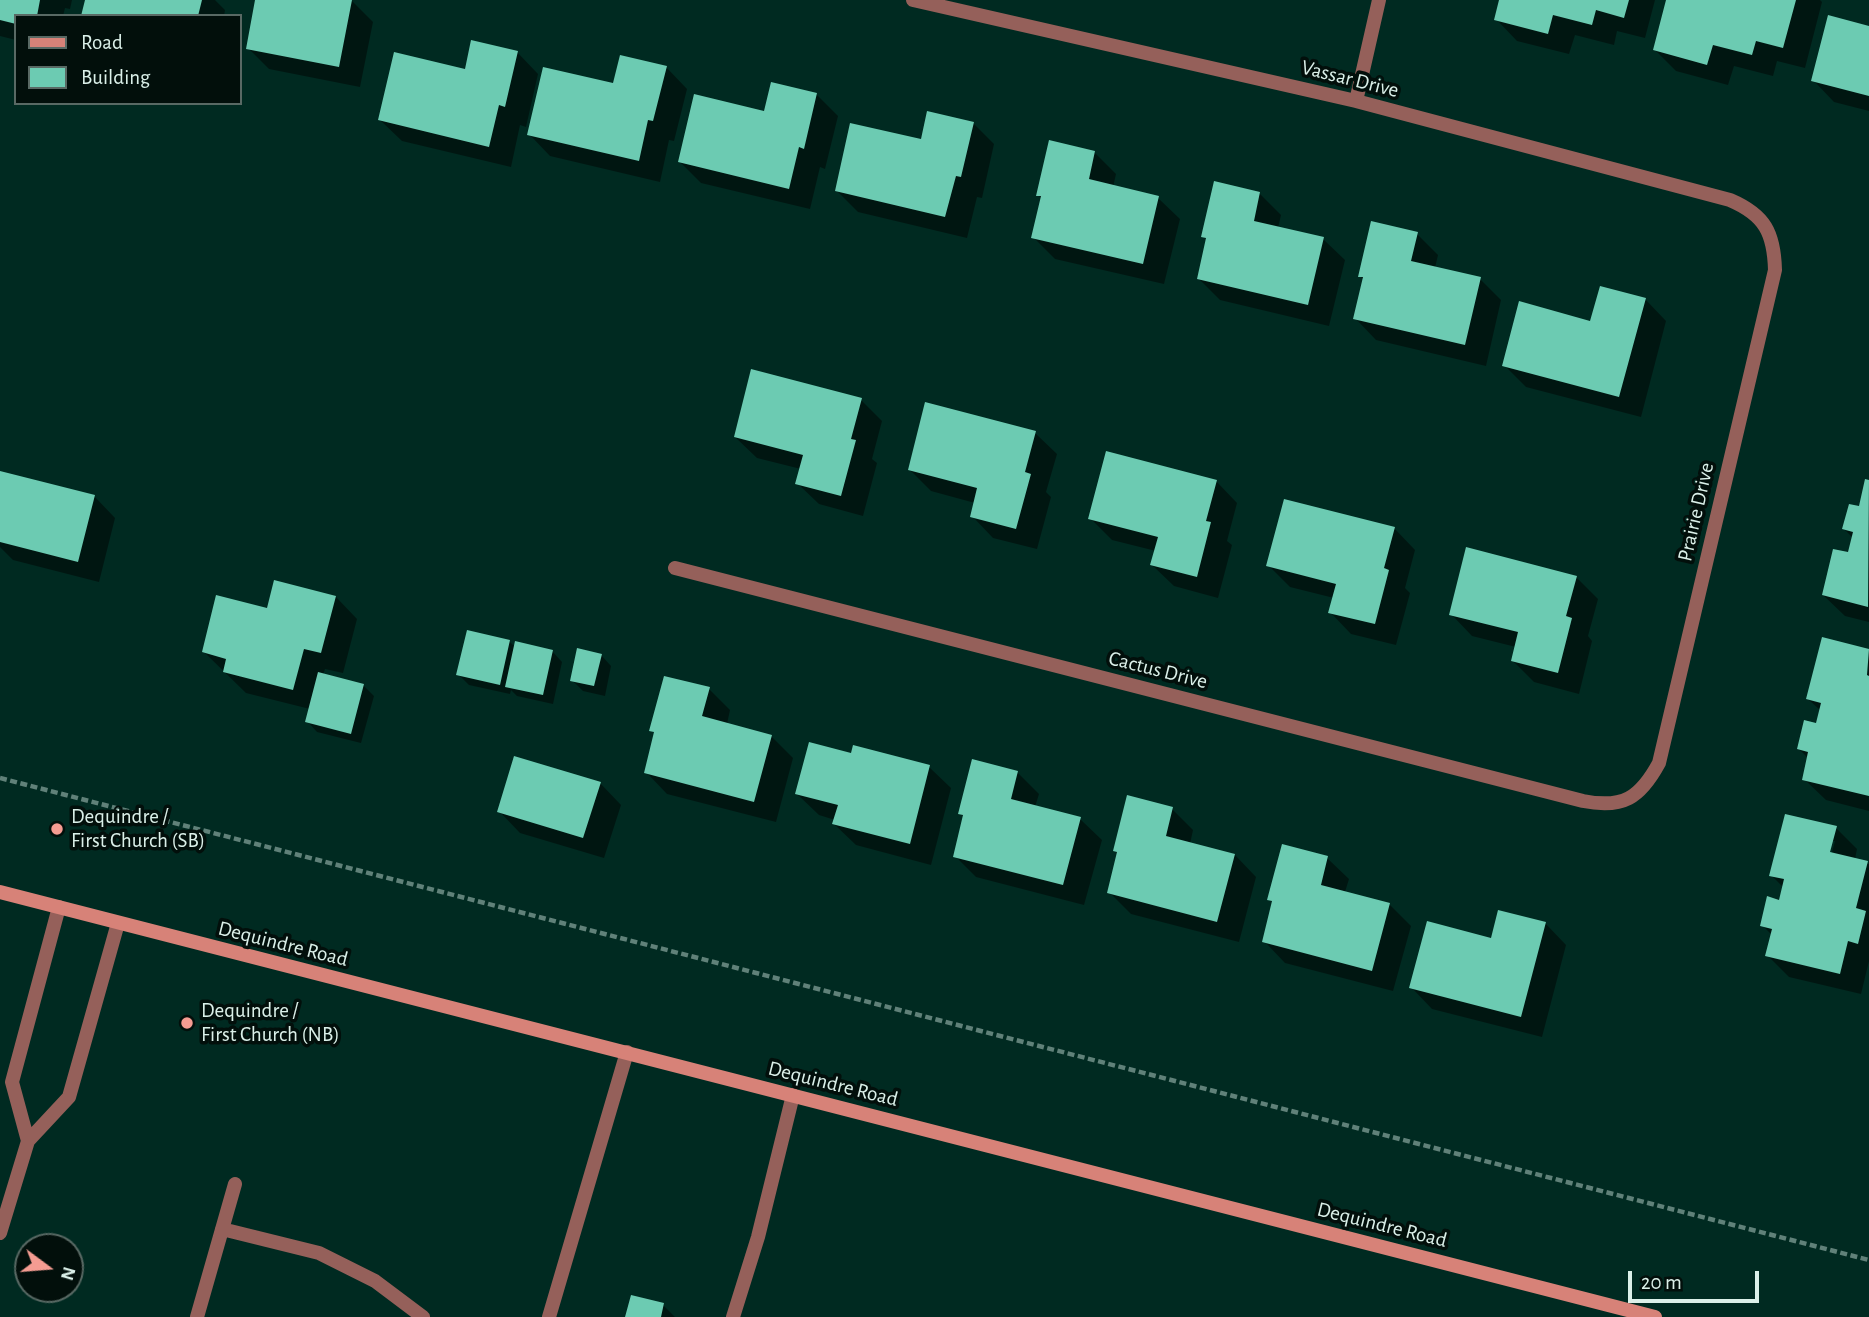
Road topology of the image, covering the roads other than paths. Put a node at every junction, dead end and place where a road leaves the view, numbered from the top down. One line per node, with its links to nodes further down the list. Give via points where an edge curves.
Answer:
1 (913, 0): 3 (street, Vassar Drive)
2 (1379, 0): 3 (street)
3 (1356, 101): 4 (street, Vassar Drive, via 1730,200 1751,210)
4 (1766, 226): 6 (street, Prairie Drive, via 1774,246 1775,270 1697,603 1659,763 1649,782)
5 (675, 568): 6 (street, Cactus Drive, via 1583,802 1602,805)
6 (1631, 799)
7 (0, 892): 8 (main road, Dequindre Road)
8 (59, 907): 9 (main road, Dequindre Road); 12 (street, via 12,1082)
9 (118, 923): 10 (main road, Dequindre Road); 12 (street, via 69,1097)
10 (627, 1052): 11 (main road, Dequindre Road); 18 (street)
11 (793, 1095): 19 (street); 20 (main road, Dequindre Road)
12 (28, 1142): 15 (street)
13 (234, 1184): 14 (street)
14 (222, 1229): 16 (street); 17 (street, via 319,1253 375,1281)
15 (0, 1233)
16 (197, 1317)
17 (423, 1317)
18 (549, 1317)
19 (733, 1317)
20 (1656, 1317)

